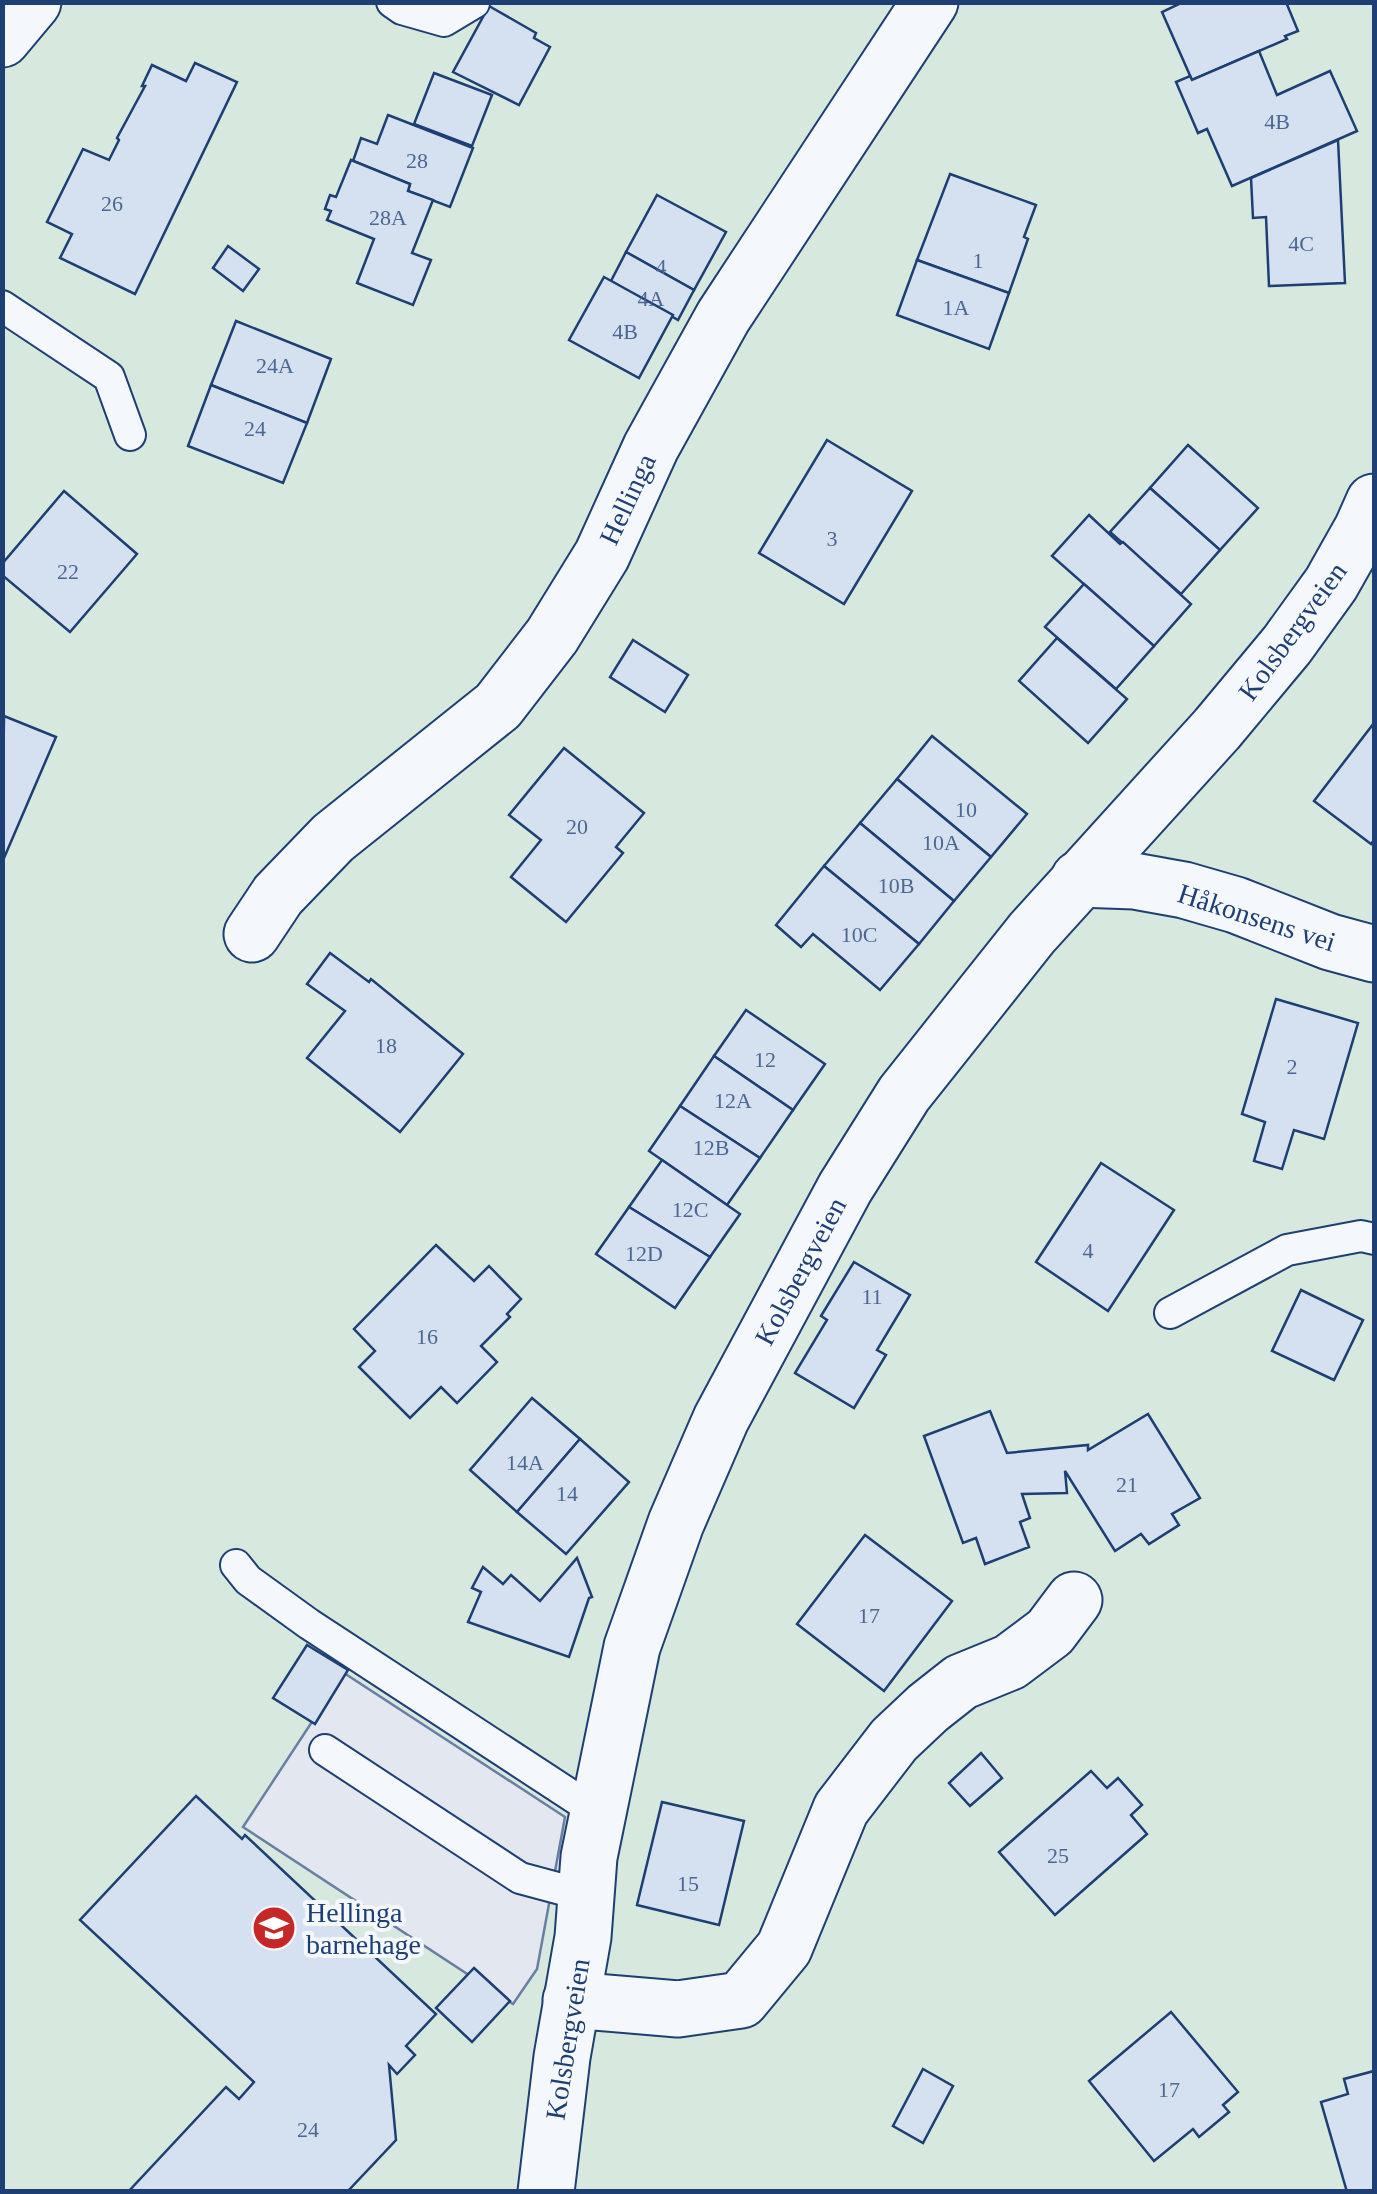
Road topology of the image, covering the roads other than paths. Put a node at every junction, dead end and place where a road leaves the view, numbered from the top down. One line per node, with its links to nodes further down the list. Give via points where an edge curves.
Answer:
1 (34, 2): 5 (street)
2 (392, 2): 4 (lane, via 444,21)
3 (930, 2): 10 (street, Hellinga, via 723,317 651,447 602,555 552,636 498,706 333,838 278,895)
4 (474, 3)
5 (2, 39)
6 (2, 306): 7 (lane, via 109,377)
7 (130, 435)
8 (1374, 502): 9 (street, Kolsbergveien, via 1331,584 1286,646)
9 (1080, 879): 11 (street, Håkonsens vei, via 1184,890); 17 (street, Kolsbergveien, via 904,1094 845,1188 721,1419 632,1648)
10 (252, 934)
11 (1374, 954)
12 (1374, 1240): 13 (lane, via 1361,1236 1287,1250)
13 (1170, 1313)
14 (236, 1564): 17 (lane, via 309,1624)
15 (1074, 1600): 19 (street, via 1050,1632 1010,1662 961,1682 894,1740 841,1809 784,1948 741,2000 678,2009)
16 (325, 1750): 18 (lane, via 520,1878)
17 (598, 1813): 18 (street, Kolsbergveien)
18 (587, 1896): 19 (street, Kolsbergveien)
19 (572, 2000): 20 (street, Kolsbergveien)
20 (546, 2192)

